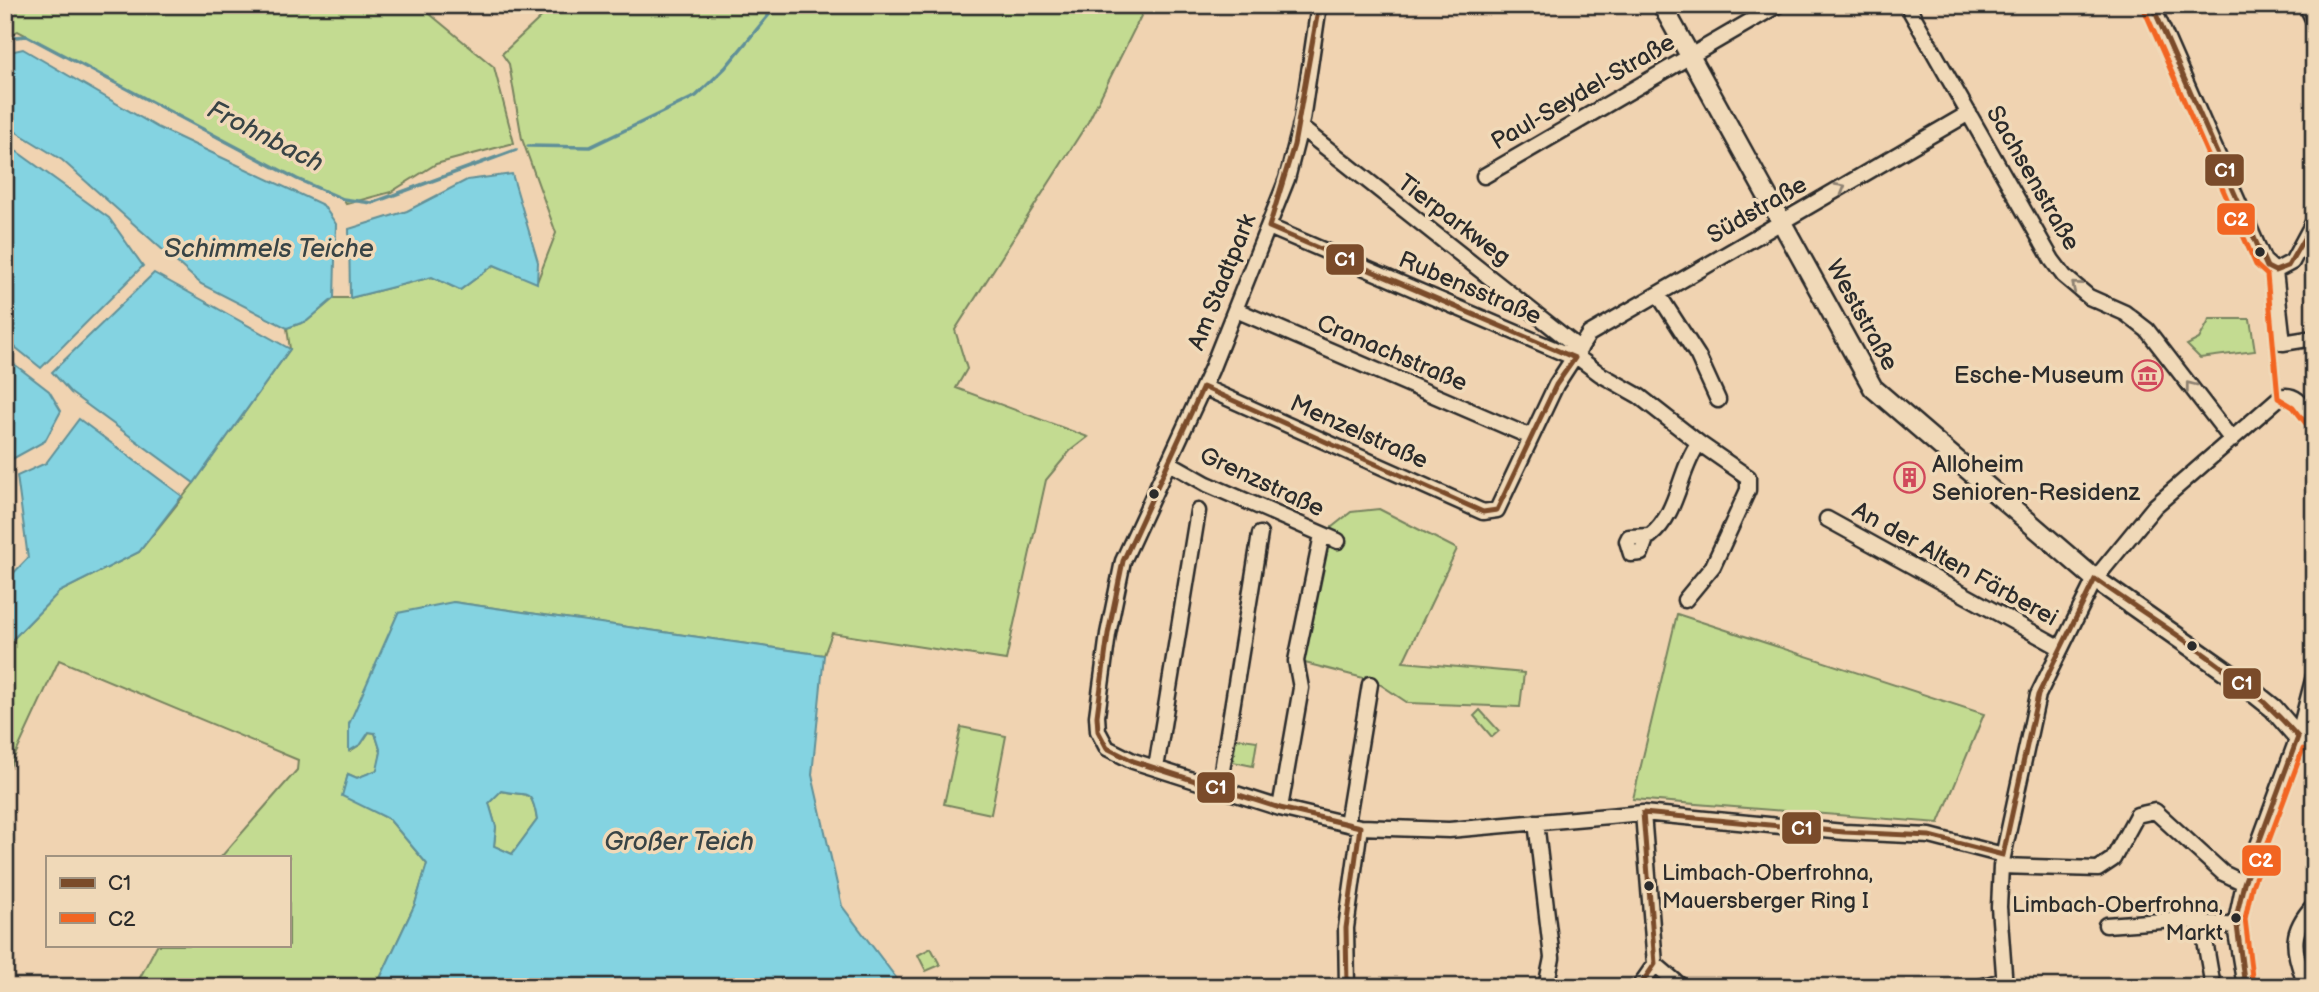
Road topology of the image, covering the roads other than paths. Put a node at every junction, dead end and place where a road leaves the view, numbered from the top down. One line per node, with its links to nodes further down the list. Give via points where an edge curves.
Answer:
1 (1319, 5): 10 (street, Am Stadtpark)
2 (1661, 5): 8 (main road, Weststraße)
3 (1778, 5): 8 (street, Paul-Seydel-Straße)
4 (1907, 5): 9 (street, Sachsenstraße)
5 (2152, 5): 15 (street, via 2264,261)
6 (2306, 5): 7 (street)
7 (2314, 21)
8 (1691, 56): 11 (street, Paul-Seydel-Straße); 13 (main road, Weststraße)
9 (1969, 114): 13 (street, Südstraße, one-way to 9); 24 (street, Sachsenstraße, one-way to 9, via 2147,330 2064,276)
10 (1300, 127): 14 (street, Am Stadtpark); 19 (street, Tierparkweg)
11 (1484, 176)
12 (2314, 221): 15 (street, via 2292,262)
13 (1782, 222): 16 (street, Südstraße); 34 (main road, Weststraße, via 1873,388)
14 (1269, 227): 17 (street, Am Stadtpark); 19 (street, Rubensstraße)
15 (2275, 271): 18 (street, via 2283,343)
16 (1658, 294): 19 (street, Südstraße, via 1589,334); 21 (street, via 1698,356)
17 (1236, 310): 20 (street, Am Stadtpark); 23 (street, Cranachstraße)
18 (2314, 338)
19 (1577, 354): 23 (street, Südstraße); 25 (street)
20 (1203, 387): 26 (street, Am Stadtpark); 27 (street, Menzelstraße, via 1483,512)
21 (1718, 400)
22 (2314, 420): 24 (street, via 2298,400 2286,395)
23 (1531, 437): 27 (street, Südstraße)
24 (2232, 440): 34 (street, via 2155,506)
25 (1699, 443): 32 (street, via 1685,465 1668,517); 35 (street, via 1748,477 1748,490 1713,566)
26 (1168, 462): 31 (street, Grenzstraße); 40 (street, Am Stadtpark, via 1123,561 1097,716 1098,731 1107,748)
27 (1497, 510)
28 (1199, 511): 40 (street)
29 (1827, 519): 36 (street, An der Alten Färberei)
30 (1260, 534): 41 (street)
31 (1322, 535): 33 (street, Grenzstraße); 42 (street, via 1296,661 1301,688)
32 (1647, 536)
33 (1338, 541)
34 (2095, 579): 36 (street); 39 (main road, Weststraße, via 2234,677)
35 (1685, 600)
36 (2061, 648): 46 (street, via 2038,695)
37 (2314, 676): 39 (street)
38 (1370, 684): 45 (street)
39 (2306, 741): 47 (street)
40 (1156, 768): 41 (street, Am Stadtpark)
41 (1219, 789): 42 (street, Am Stadtpark)
42 (1280, 808): 45 (street, Am Stadtpark)
43 (1643, 813): 44 (street, Am Stadtpark); 46 (street, Am Stadtpark, via 1930,836); 52 (street)
44 (1536, 822): 45 (street, Am Stadtpark, via 1449,830); 55 (street, via 1552,958)
45 (1353, 826): 54 (street)
46 (2002, 860): 47 (street, Am Stadtpark, via 2098,869 2113,859 2137,815 2155,811 2223,873); 53 (street, via 1998,907)
47 (2244, 883): 51 (street)
48 (2314, 905): 61 (street, via 2301,919 2293,943)
49 (2202, 923): 50 (street, via 2176,920); 51 (street); 59 (street)
50 (2106, 925)
51 (2235, 926): 60 (street)
52 (1655, 964): 56 (street); 57 (street)
53 (2005, 983): 58 (street)
54 (1347, 987)
55 (1546, 987)
56 (1639, 987)
57 (1682, 987)
58 (1980, 987)
59 (2213, 987)
60 (2245, 987)
61 (2306, 987)

